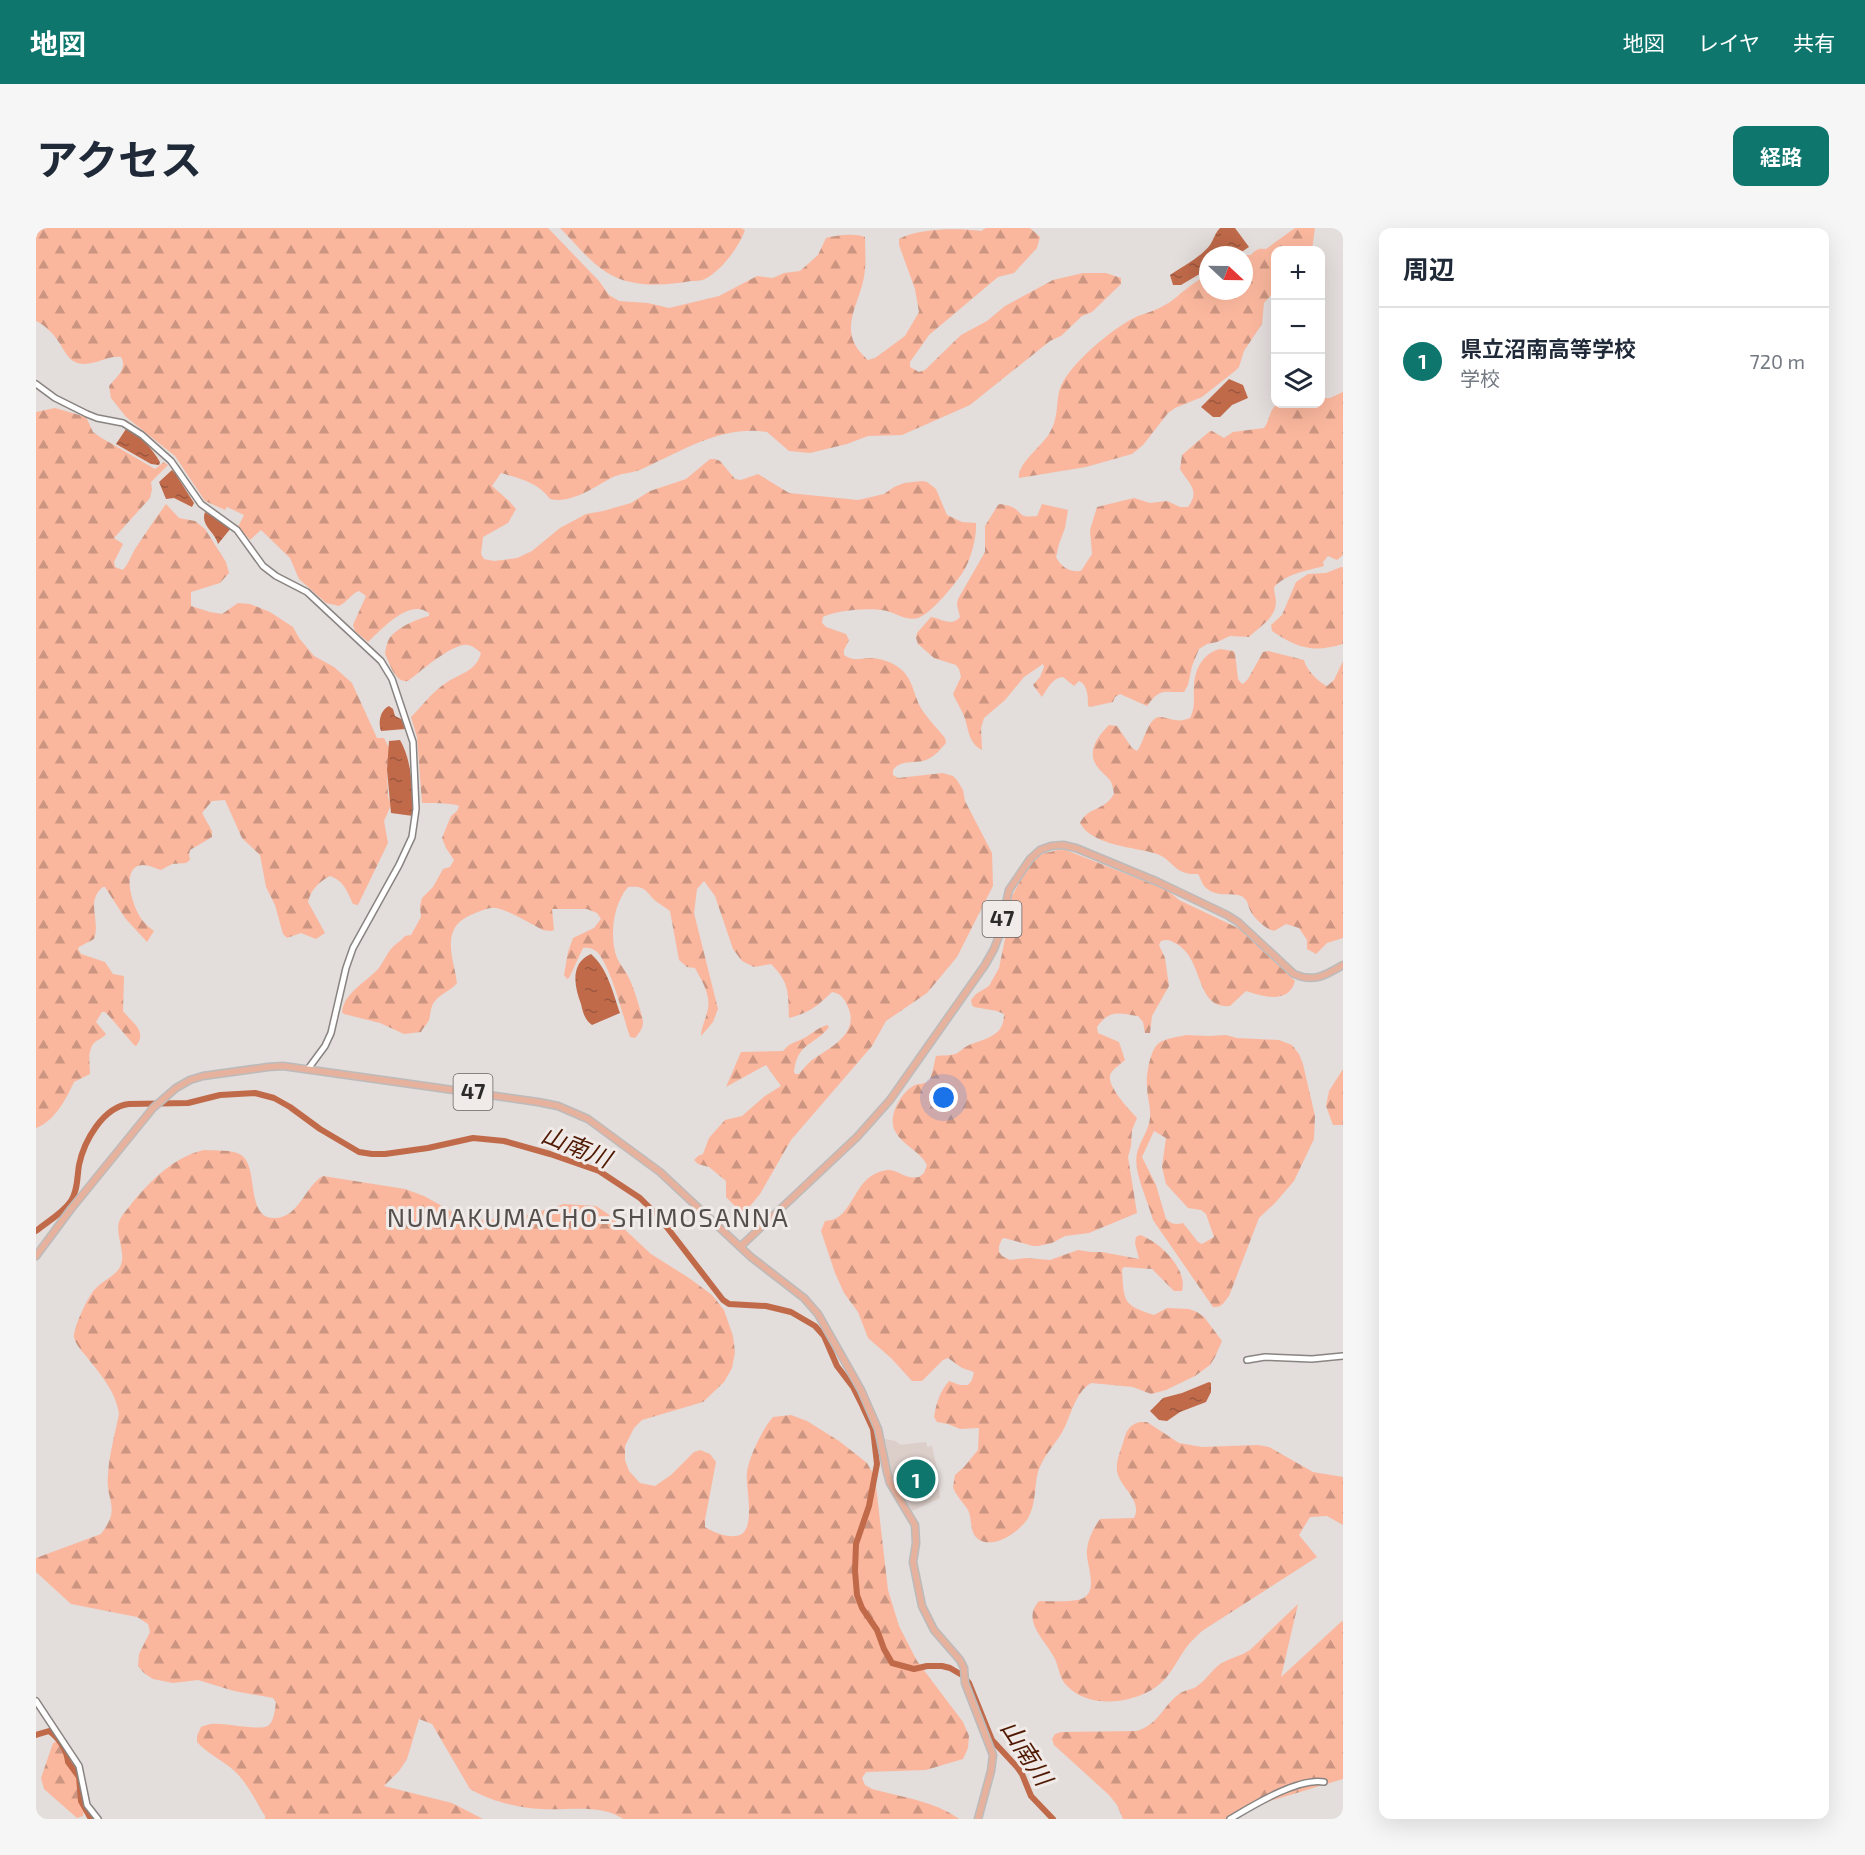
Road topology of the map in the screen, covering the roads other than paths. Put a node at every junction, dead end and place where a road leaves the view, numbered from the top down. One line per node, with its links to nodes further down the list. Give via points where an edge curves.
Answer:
1 (36, 384): 3 (street, via 87,414 132,427 162,451 201,504 237,530 263,566 306,592 367,647 385,666 395,686 413,742 416,809 412,837 352,948 331,1033)
2 (1343, 965): 4 (main road, 47, via 1326,976 1299,976 1227,915 1076,848 1063,845 1040,850 1009,890 999,936 985,965 890,1100)
3 (308, 1069): 4 (main road, 47, via 528,1100 570,1110 660,1172); 5 (main road, 47, via 268,1067 203,1076 176,1088 155,1107)
4 (740, 1247): 11 (main road, via 804,1298 818,1314 878,1429 890,1483 915,1525 913,1562 922,1606 934,1630 960,1660 993,1755)
5 (36, 1256)
6 (1343, 1356): 7 (street)
7 (1247, 1360)
8 (36, 1701): 10 (street, via 80,1766 87,1805)
9 (1324, 1782): 12 (street, via 1306,1782)
10 (98, 1819)
11 (978, 1819)
12 (1230, 1819)

